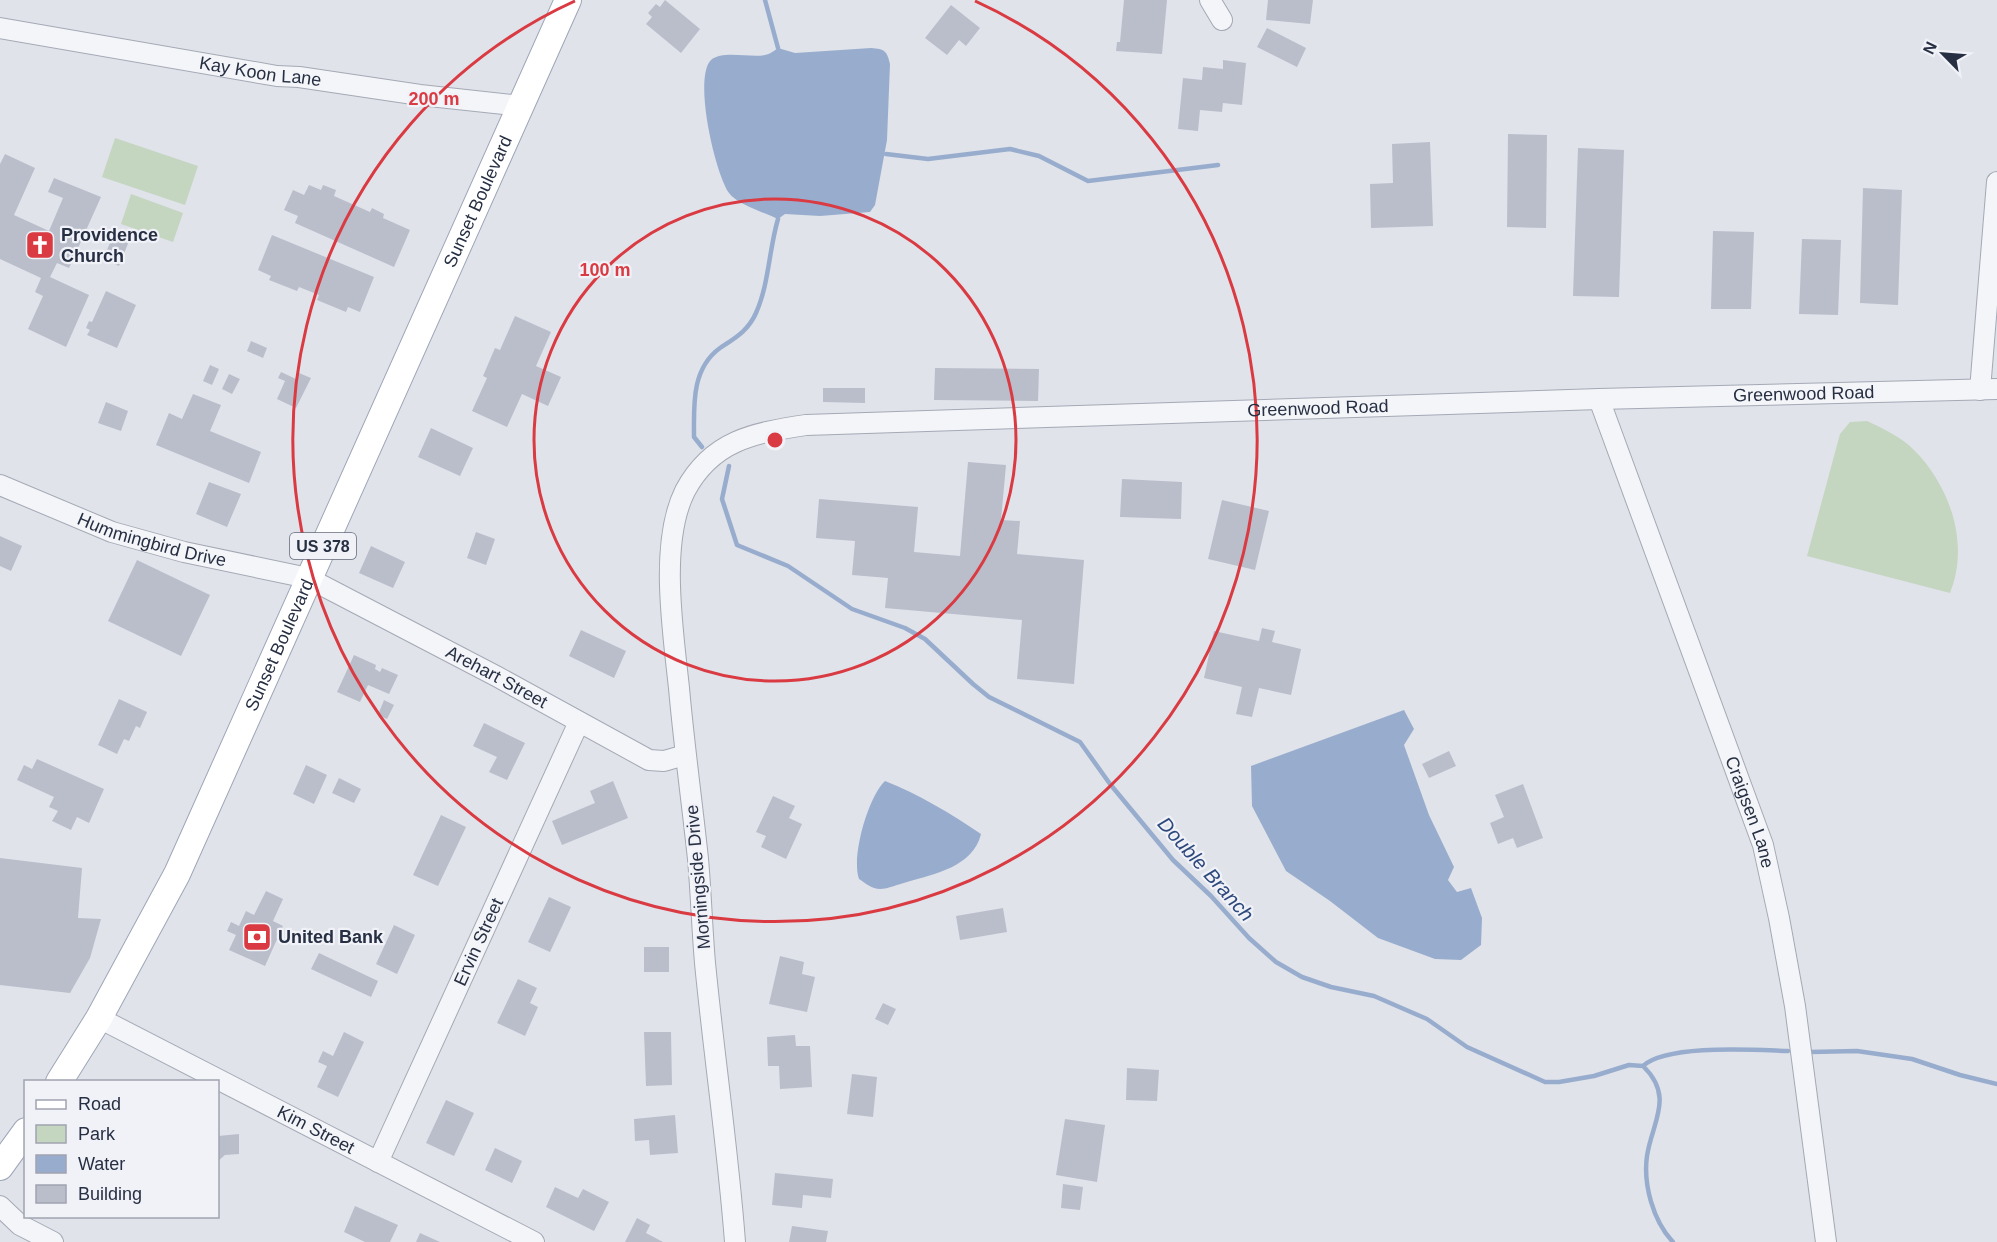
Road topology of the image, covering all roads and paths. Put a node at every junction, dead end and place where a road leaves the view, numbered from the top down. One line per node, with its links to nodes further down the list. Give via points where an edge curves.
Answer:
1 (568, 0): 5 (main road, Sunset Boulevard / US 378)
2 (1210, 0): 3 (street)
3 (1222, 20)
4 (0, 28): 5 (street, Kay Koon Lane, via 234,69)
5 (522, 106): 11 (main road, Sunset Boulevard / US 378)
6 (1997, 182): 7 (street)
7 (1988, 389): 8 (street, Greenwood Road)
8 (1599, 399): 10 (street, Greenwood Road, via 806,425 734,441 713,455 686,490); 23 (street, Craigsen Lane, via 1763,845 1795,1006)
9 (0, 485): 11 (street, Hummingbird Drive, via 112,532 184,552)
10 (678, 513): 13 (street, Morningside Drive, via 671,553 671,617)
11 (308, 578): 12 (street, Arehart Street); 14 (main road, Sunset Boulevard / US 378, via 177,874)
12 (579, 722): 13 (street, Arehart Street, via 649,759 663,761); 17 (street, Ervin Street)
13 (686, 755): 22 (street, Morningside Drive)
14 (99, 1018): 15 (main road, Sunset Boulevard / US 378); 17 (street, Kim Street)
15 (60, 1080)
16 (24, 1134): 18 (main road)
17 (378, 1162): 21 (street, Kim Street)
18 (0, 1167)
19 (0, 1206): 20 (street, via 20,1225)
20 (52, 1242)
21 (534, 1242)
22 (735, 1242)
23 (1826, 1242)

